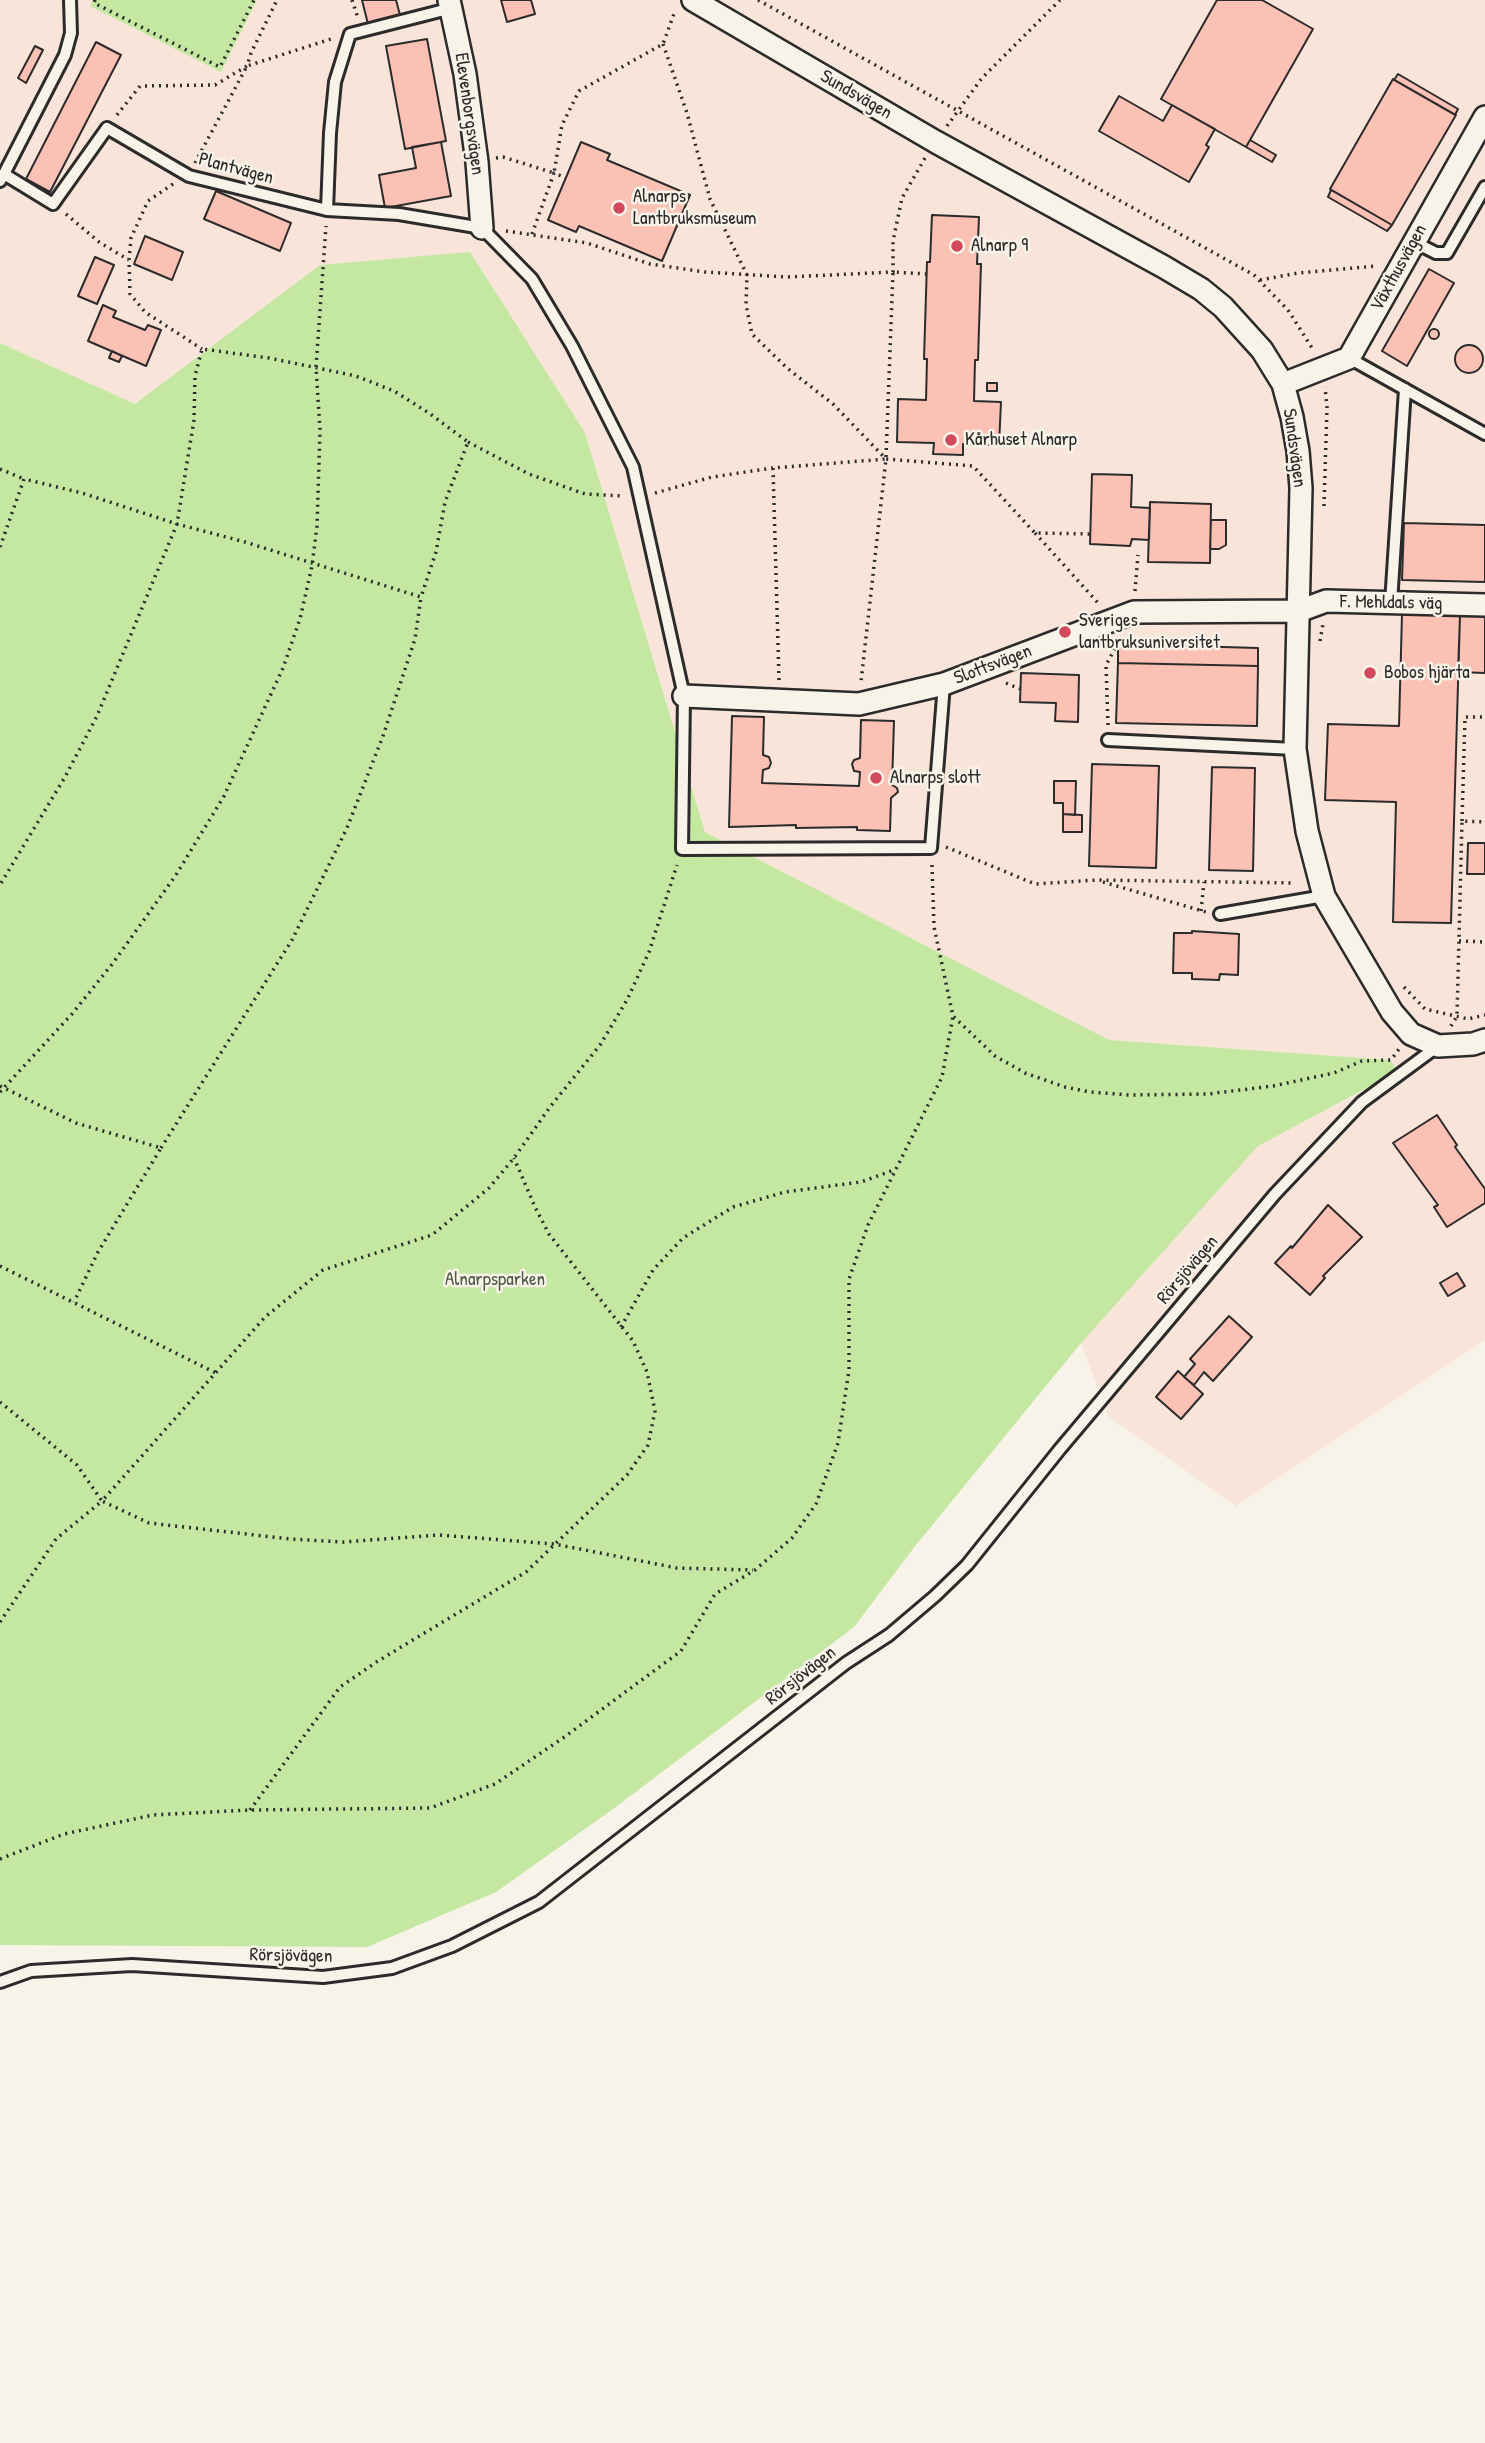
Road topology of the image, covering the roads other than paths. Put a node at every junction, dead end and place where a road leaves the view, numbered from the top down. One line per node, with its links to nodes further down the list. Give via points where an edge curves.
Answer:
1 (70, 0): 5 (lane, via 71,33 65,55)
2 (693, 0): 11 (street, Sundsvägen, via 1200,289 1243,327)
3 (451, 4): 7 (lane, via 350,34 335,82); 8 (street, Elevenborgsvägen, via 477,162)
4 (1485, 117): 9 (street, Växthusvägen)
5 (2, 178): 7 (lane, Plantvägen, via 53,204 107,128 189,176)
6 (1485, 187): 9 (lane, via 1447,253)
7 (327, 210): 8 (lane, Plantvägen, via 399,214)
8 (482, 228): 18 (lane, via 532,279 572,346 633,467)
9 (1414, 242): 10 (street, Växthusvägen)
10 (1349, 358): 11 (street); 12 (lane)
11 (1283, 384): 16 (street, Sundsvägen, via 1301,488)
12 (1405, 389): 13 (lane); 14 (lane)
13 (1485, 434)
14 (1391, 603): 15 (street, F. Mehldals väg); 16 (street, F. Mehldals väg, via 1326,601)
15 (1485, 605)
16 (1298, 611): 17 (street, Slottsvägen, via 1134,612); 20 (street, Sundsvägen)
17 (944, 684): 18 (street, Slottsvägen, via 859,704); 18 (lane, via 931,844 682,849)
18 (684, 696)
19 (1108, 740): 20 (lane)
20 (1295, 749): 21 (street, Sundsvägen, via 1307,831)
21 (1322, 890): 22 (lane); 24 (street, Sundsvägen, via 1392,1012 1411,1034)
22 (1220, 914)
23 (1485, 1040): 24 (street, Sundsvägen)
24 (1438, 1046): 25 (lane, Rörsjövägen, via 1363,1102 1275,1194 967,1565 935,1596 540,1902 452,1946 392,1968 323,1977 132,1965 32,1971)
25 (0, 1982)

